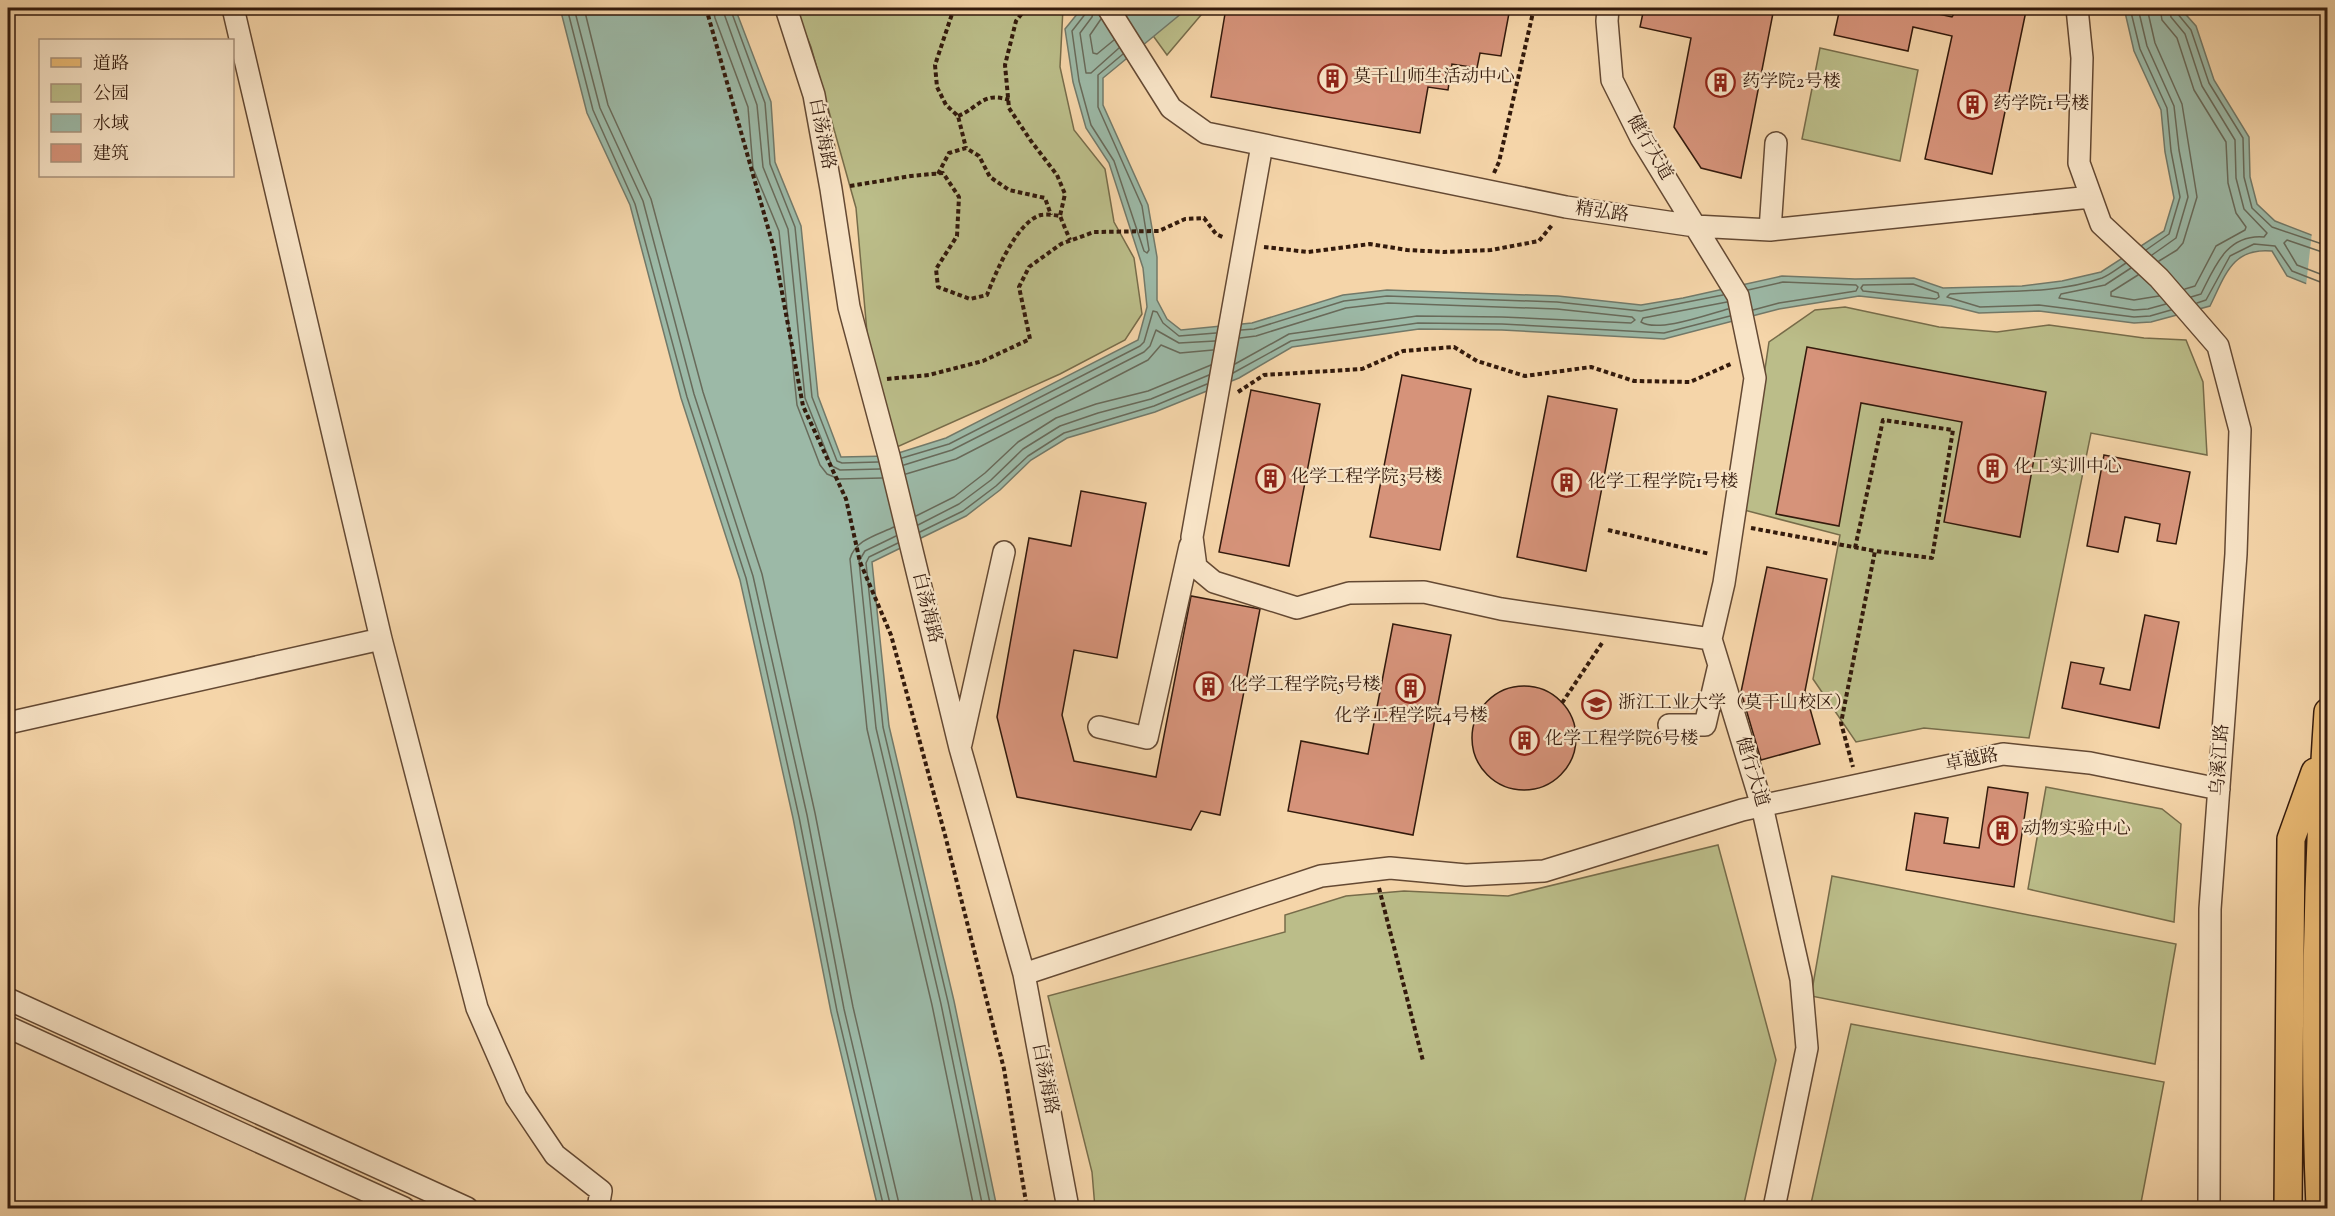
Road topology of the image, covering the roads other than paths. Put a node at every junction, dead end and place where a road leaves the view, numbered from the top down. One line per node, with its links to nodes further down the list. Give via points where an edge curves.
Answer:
1 (233, 8): 13 (street)
2 (786, 8): 21 (street, 白荡海路, via 814,95 849,307)
3 (1108, 8): 7 (street, 精弘路, via 1171,108 1206,133)
4 (1608, 8): 9 (street, 健行大道, via 1612,80 1641,138)
5 (2077, 8): 8 (street, 乌溪江路, via 2082,58 2079,163)
6 (1776, 143): 10 (street)
7 (1262, 145): 9 (street, 精弘路, via 1566,207); 11 (street)
8 (2091, 197): 10 (street, 精弘路); 22 (street, 乌溪江路, via 2101,224 2159,278 2218,346 2240,430 2236,554)
9 (1695, 226): 10 (street, 精弘路); 14 (street, 健行大道, via 1738,296 1755,378 1728,558)
10 (1770, 230)
11 (1192, 537): 14 (street, via 1196,567 1214,582 1297,608 1349,593 1424,592 1501,609); 19 (street, via 1147,738)
12 (1005, 552): 21 (street)
13 (381, 639): 17 (street); 29 (street, via 477,1008 516,1097 555,1155 601,1191)
14 (1711, 639): 15 (street, 健行大道)
15 (1718, 669): 18 (street, via 1705,725); 23 (street, 健行大道)
16 (2328, 712): 20 (main road)
17 (8, 723)
18 (1669, 725)
19 (1099, 727)
20 (2326, 743): 33 (main road, via 2290,839); 34 (main road, via 2320,827 2316,1108)
21 (960, 748): 24 (street, 白荡海路)
22 (2219, 789): 23 (street, 卓越路, via 2090,763 2003,754); 32 (street, 乌溪江路, via 2210,909)
23 (1762, 806): 24 (street, 卓越路, via 1544,871 1466,875 1390,868 1321,876); 31 (street, 健行大道, via 1801,979 1807,1048)
24 (1024, 974): 30 (street, 白荡海路)
25 (8, 999): 28 (street)
26 (8, 1027): 27 (street)
27 (404, 1209)
28 (467, 1209)
29 (598, 1209)
30 (1068, 1209)
31 (1774, 1209)
32 (2210, 1209)
33 (2288, 1209)
34 (2320, 1209)

